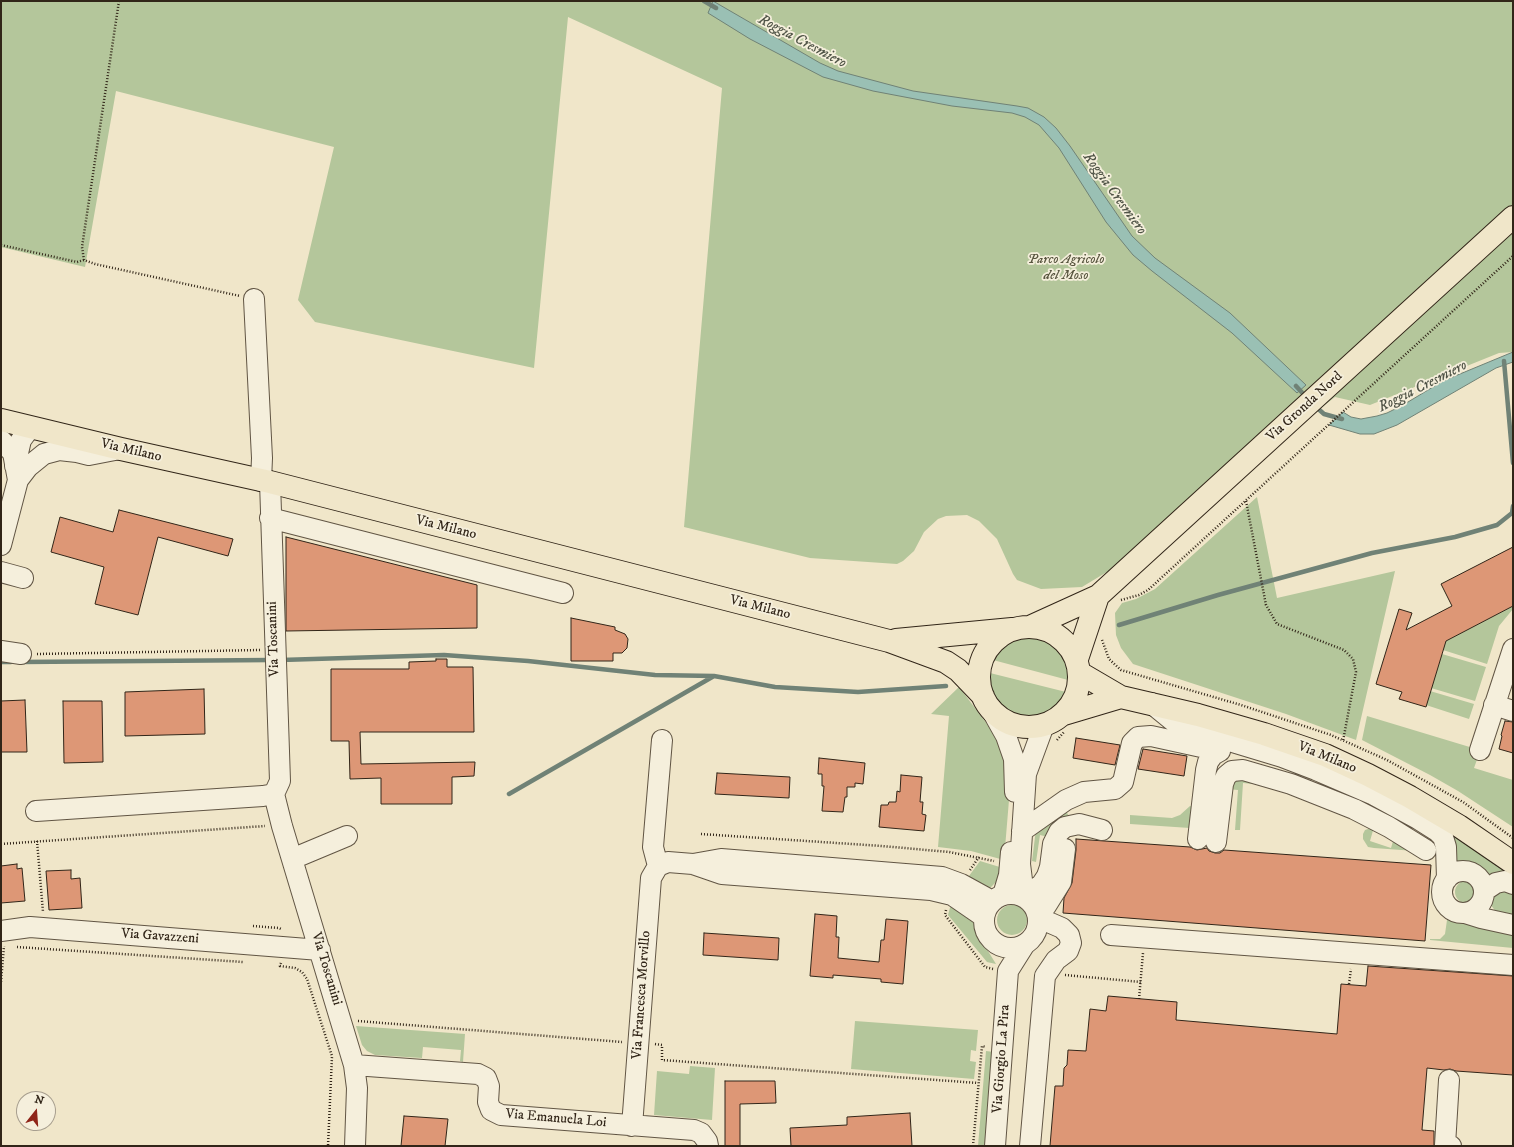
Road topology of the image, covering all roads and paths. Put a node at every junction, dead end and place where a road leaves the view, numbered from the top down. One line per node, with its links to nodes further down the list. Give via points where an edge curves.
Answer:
1 (119, 1): 5 (path, via 82,247)
2 (1513, 217): 19 (main road, Via Gronda Nord, via 1301,410)
3 (1, 245): 5 (path, via 77,262)
4 (1513, 256): 13 (path)
5 (84, 260): 6 (path)
6 (254, 299): 12 (street, Via Toscanini)
7 (1, 420): 8 (main road, Via Milano)
8 (30, 428): 10 (main road, Via Milano); 11 (street, via 21,440)
9 (1, 440): 11 (street, via 13,453)
10 (121, 449): 11 (street, via 89,454 59,450 44,454); 12 (main road, Via Milano)
11 (20, 471): 15 (street)
12 (265, 482): 14 (street, Via Toscanini); 22 (main road, Via Milano)
13 (1246, 501): 19 (path, via 1148,590 1139,595); 36 (path, via 1266,605 1277,624 1344,650 1352,659 1356,672)
14 (270, 518): 18 (street); 26 (street, Via Toscanini)
15 (1, 545)
16 (1, 572): 17 (street)
17 (23, 578)
18 (563, 593)
19 (1106, 600): 20 (main road, Via Gronda Nord); 27 (main road, Via Gronda Nord)
20 (1022, 628): 22 (main road, Via Milano); 27 (main road, Via Milano, via 1046,629 1059,636 1070,646); 31 (main road, via 1000,636 983,656 979,669 979,683)
21 (1102, 637): 32 (path, via 1109,659 1121,670)
22 (889, 641): 31 (main road, Via Milano, via 946,662 958,670)
23 (1513, 649): 29 (street)
24 (1, 651): 25 (street)
25 (21, 654): 26 (path)
26 (275, 657): 41 (street, Via Toscanini, via 280,781)
27 (1078, 666): 28 (main road, Via Milano); 33 (main road, Via Milano, via 1080,684)
28 (1121, 697): 30 (main road, Via Milano); 33 (main road, Via Milano)
29 (1505, 700): 38 (street)
30 (1151, 703): 40 (street, via 1173,721 1196,731); 52 (main road, Via Milano, via 1257,732 1325,755 1410,797 1459,826)
31 (987, 704): 34 (main road, Via Milano, via 1003,720 1016,726); 58 (street, via 1006,736 1014,759 1016,784 1011,863)
32 (1241, 705)
33 (1066, 722): 34 (main road, Via Milano, via 1054,721); 37 (path)
34 (1044, 725): 47 (street, via 1026,774)
35 (662, 740): 53 (street, via 653,847)
36 (1343, 740)
37 (1053, 745)
38 (1480, 750)
39 (1220, 751): 40 (street, via 1278,765); 42 (street, via 1151,736 1138,737 1132,743 1123,782 1114,788); 44 (street, via 1213,755 1206,770 1207,840 1223,784 1226,776 1232,771 1243,770 1291,784 1354,809 1390,827 1426,857 1422,828)
40 (1316, 770): 44 (street, via 1372,794)
41 (274, 794): 43 (street); 46 (street, Via Toscanini)
42 (1077, 795): 45 (street); 47 (street)
43 (36, 811)
44 (1418, 819): 54 (street, via 1443,837 1446,847)
45 (1079, 824): 56 (street, via 1065,827 1059,832 1053,844 1050,867); 59 (street, via 1102,830 1074,833 1065,841 1061,882)
46 (282, 826): 49 (path); 51 (street, Via Toscanini)
47 (1022, 831): 56 (street, via 1020,864)
48 (347, 836): 51 (street)
49 (37, 841): 50 (path); 61 (path)
50 (1, 844)
51 (292, 859): 67 (street, Via Toscanini)
52 (1513, 863)
53 (658, 866): 58 (street, via 668,862 693,864 721,860 812,874 859,878 942,877 961,884); 82 (street, Via Francesca Morvillo, via 651,878)
54 (1447, 879): 57 (street, via 1443,890 1444,901 1453,910); 57 (street, via 1459,872 1473,874 1482,884)
55 (1513, 884): 57 (street, via 1505,881 1496,883)
56 (1029, 887): 58 (street, via 1010,893); 59 (street, via 1031,902)
57 (1477, 902): 60 (street)
58 (993, 904): 65 (street, via 986,931)
59 (1038, 916): 66 (street, via 1037,931); 73 (street, via 1062,928 1069,935 1071,944)
60 (1505, 923)
61 (43, 928): 62 (street, Via Gavazzeni); 67 (street, Via Gavazzeni)
62 (1, 931)
63 (1111, 935): 64 (street)
64 (1145, 938): 72 (street); 76 (path)
65 (995, 942): 66 (street, via 1010,948); 74 (street, Via Giorgio La Pira)
66 (1025, 944): 74 (street, Via Giorgio La Pira)
67 (320, 950): 80 (street, Via Toscanini)
68 (2, 956): 69 (path, via 4,946); 75 (path)
69 (249, 963)
70 (272, 964): 71 (path)
71 (280, 965)
72 (1513, 965)
73 (1049, 969): 76 (path, via 1061,975); 88 (street, via 1045,976)
74 (1008, 971): 79 (street, Via Giorgio La Pira)
75 (1, 982)
76 (1141, 982): 77 (path)
77 (1139, 998)
78 (323, 1029): 83 (path, via 332,1056)
79 (1003, 1048): 86 (path, via 982,1046); 87 (street, Via Giorgio La Pira)
80 (354, 1065): 82 (street, Via Emanuela Loi, via 478,1074 486,1078 489,1086 488,1102 491,1110 501,1115); 84 (street, Via Toscanini, via 357,1088)
81 (1449, 1080): 89 (street, via 1445,1146)
82 (632, 1126): 85 (street, Via Emanuela Loi, via 694,1130 701,1133)
83 (328, 1146)
84 (355, 1146)
85 (708, 1146)
86 (973, 1146)
87 (995, 1146)
88 (1030, 1146)
89 (1451, 1146)

